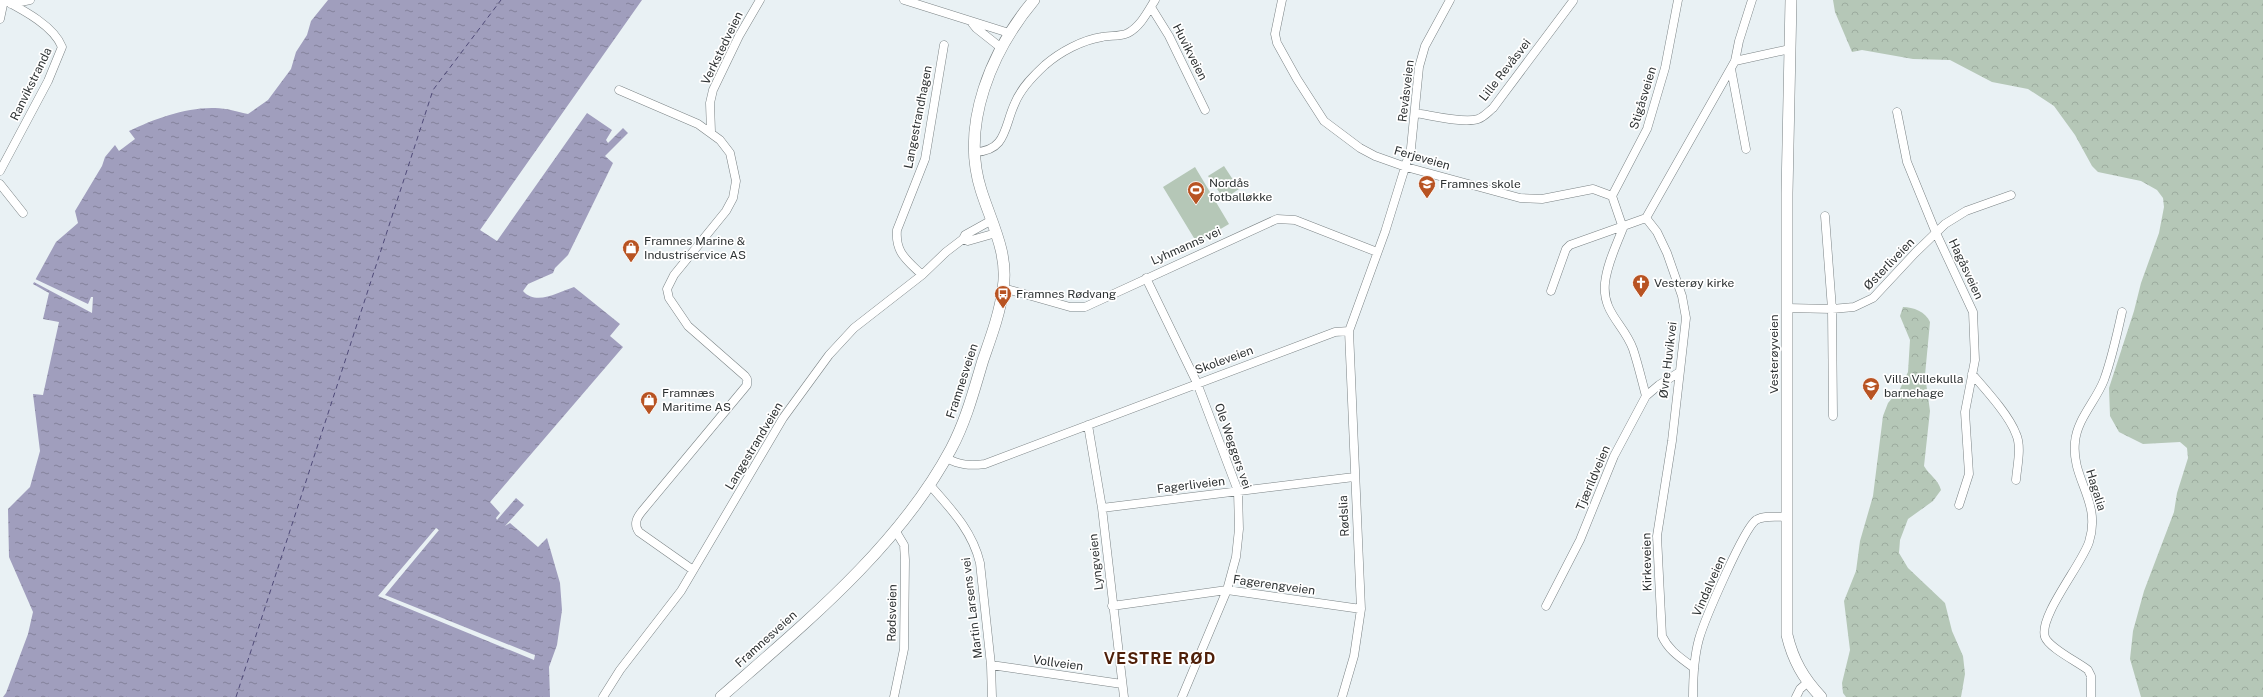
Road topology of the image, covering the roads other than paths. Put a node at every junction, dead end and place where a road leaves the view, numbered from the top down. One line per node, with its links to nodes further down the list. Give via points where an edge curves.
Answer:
1 (30, 0): 10 (street)
2 (760, 0): 25 (street, Verkstedveien, via 713,90 710,103)
3 (904, 0): 14 (street)
4 (1034, 0): 15 (main road, Framnesveien)
5 (1282, 0): 28 (street, Ferjeveien, via 1275,34 1277,43 1324,121 1360,148)
6 (1450, 0): 24 (street, Revåsveien, via 1425,46 1419,67)
7 (1678, 0): 32 (street, Stigåsveien, via 1665,68 1647,129 1626,174)
8 (1752, 0): 19 (street)
9 (1791, 0): 18 (main road, Vesterøyveien)
10 (6, 1): 13 (street); 29 (street, Ranvikstranda, via 50,30 60,40 62,47 48,81)
11 (1573, 1): 24 (street, Lille Revåsvei, via 1493,108 1484,115 1476,120 1466,120)
12 (1153, 3): 22 (street, Huvikveien); 27 (street, Huvikveien, via 1140,23 1129,32 1090,39 1066,50 1046,64 1026,84 1015,102 998,144 989,150)
13 (0, 19)
14 (972, 23): 15 (street); 17 (street)
15 (1009, 33): 17 (main road, Framnesveien)
16 (944, 45): 42 (street, Langestrandhagen, via 925,159 897,230 896,242 902,254)
17 (1000, 48): 27 (main road, Framnesveien, via 979,108)
18 (1790, 49): 19 (street); 46 (main road, Vesterøyveien)
19 (1735, 61): 20 (street)
20 (1731, 69): 26 (street); 35 (street)
21 (619, 90): 25 (street, via 692,121)
22 (1205, 110)
23 (1897, 112): 39 (street, via 1907,162)
24 (1415, 113): 28 (street, Revåsveien)
25 (711, 132): 66 (street, via 726,146 734,164 736,181 733,198 726,211 674,275 667,289 668,298 688,326 745,376 746,385 637,517 636,527 639,532)
26 (1746, 148)
27 (975, 152): 36 (main road, Framnesveien, via 978,179)
28 (1406, 167): 32 (street, Ferjeveien, via 1520,198 1542,199 1593,189); 41 (street)
29 (0, 171)
30 (0, 184): 33 (street)
31 (2011, 195): 39 (street, Østerliveien, via 1966,211)
32 (1612, 196): 37 (street)
33 (23, 213)
34 (1825, 216): 47 (street)
35 (1646, 218): 37 (street); 50 (street, Øvre Huvikvei, via 1657,232 1667,253 1682,296 1686,318)
36 (992, 220): 38 (main road, Framnesveien); 40 (street, Langestrandveien, via 965,235)
37 (1623, 228): 45 (street, via 1570,245 1566,249); 53 (street, Øvre Huvikvei, via 1604,285 1611,315 1624,329 1633,349)
38 (996, 233): 40 (street, via 968,241); 44 (main road, Framnesveien, via 1004,268)
39 (1936, 233): 47 (street, Østerliveien, via 1873,298 1854,307); 51 (street, Hagåsveien, via 1973,312)
40 (963, 239): 42 (street, Langestrandveien)
41 (1377, 252): 43 (street, Lyhmanns vei, via 1295,220 1277,219); 49 (street)
42 (922, 275): 66 (street, Langestrandveien, via 845,337 806,384 767,443)
43 (1146, 278): 44 (street, Lyhmanns vei, via 1078,308 1070,308); 52 (street, Ole Weggers vei)
44 (1004, 288): 57 (main road, Framnesveien, via 972,398 956,440)
45 (1551, 291)
46 (1788, 308): 47 (street, Østerliveien); 64 (main road, Vesterøyveien)
47 (1832, 310): 54 (street)
48 (2122, 312): 85 (street, Hagalia, via 2104,379 2082,419 2075,440 2077,466 2093,510 2091,536 2044,627 2045,637 2050,644 2088,670 2091,676)
49 (1349, 331): 52 (street, Skoleveien, via 1334,332); 58 (street, Rødslia)
50 (1678, 373): 53 (street, Tjærildveien); 56 (street, Øvre Huvikvei)
51 (1972, 374): 59 (street, via 2017,434 2019,448); 62 (street, Hagåsveien, via 1965,412 1968,474)
52 (1197, 383): 55 (street, Skoleveien); 61 (street, Ole Weggers vei)
53 (1646, 396): 69 (street, Tjærildveien, via 1614,456 1580,540)
54 (1833, 416)
55 (1088, 425): 57 (street, Skoleveien, via 985,464 969,466); 63 (street, Lyngveien)
56 (1672, 441): 72 (street, Kirkeveien, via 1657,536 1662,636 1666,646)
57 (946, 458): 60 (main road, Framnesveien)
58 (1354, 477): 61 (street, Fagerliveien); 70 (street, Rødslia)
59 (2016, 480)
60 (929, 484): 65 (main road, Framnesveien); 71 (street, Martin Larsens vei, via 958,516 976,548 980,562)
61 (1238, 491): 63 (street, Fagerliveien); 67 (street, Ole Weggers vei, via 1239,529 1236,558)
62 (1959, 505)
63 (1102, 508): 68 (street, Lyngveien)
64 (1787, 517): 72 (street, Vindalveien, via 1763,518 1750,527 1710,610 1699,639); 73 (main road, Vesterøyveien, via 1787,635 1793,658)
65 (895, 530): 76 (main road, Framnesveien, via 852,578); 77 (street, Rødsveien, via 904,545 905,560 904,649)
66 (693, 570): 75 (street, Langestrandveien, via 681,591 620,670)
67 (1227, 590): 68 (street, Fagerengveien); 70 (street, Fagerengveien); 80 (street, Ole Weggers vei)
68 (1112, 606): 74 (street, Lyngveien)
69 (1546, 606)
70 (1361, 609): 81 (street, Rødslia, via 1354,656)
71 (991, 665): 74 (street, Vollveien); 78 (street, Martin Larsens vei)
72 (1694, 668): 82 (street, Vindalveien)
73 (1808, 682): 83 (street); 84 (main road, Vesterøyveien)
74 (1122, 684): 79 (street, Lyngveien)
75 (603, 697)
76 (720, 697)
77 (894, 697)
78 (992, 697)
79 (1124, 697)
80 (1183, 697)
81 (1342, 697)
82 (1693, 697)
83 (1796, 697)
84 (1821, 697)
85 (2091, 697)

